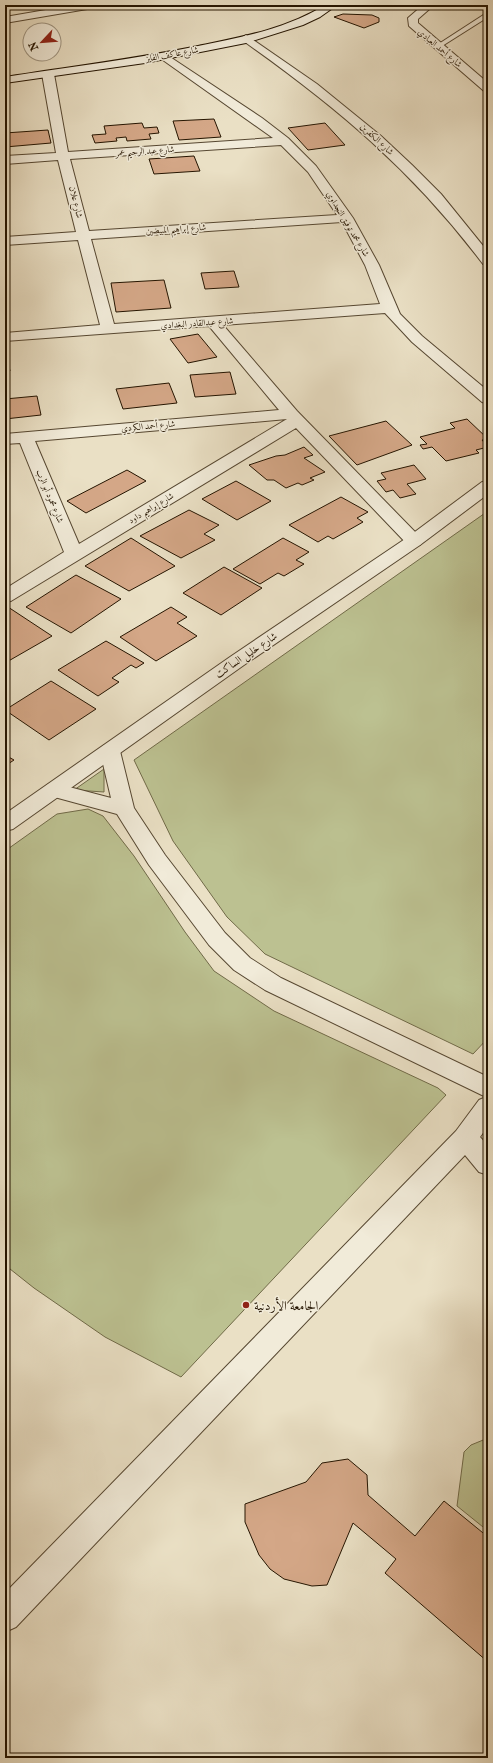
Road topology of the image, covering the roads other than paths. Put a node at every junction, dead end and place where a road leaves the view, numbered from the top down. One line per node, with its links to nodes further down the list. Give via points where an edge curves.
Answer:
1 (93, 5): 5 (street)
2 (332, 5): 6 (street, شارع عاكف الفايز, via 292,26)
3 (429, 5): 7 (street, شارع أحمد العبادي, via 413,18 413,24)
4 (488, 14): 7 (lane)
5 (5, 20)
6 (246, 38): 8 (street, شارع عاكف الفايز); 18 (street, شارع الكفرين, via 297,72 373,134 446,208)
7 (437, 47): 11 (street, شارع أحمد العبادي)
8 (164, 56): 9 (street, شارع عاكف الفايز); 12 (street, شارع محمد توفيق النجداوي, via 240,107)
9 (48, 74): 10 (street, شارع عاكف الفايز); 13 (street, شارع علان)
10 (5, 80)
11 (486, 83)
12 (284, 141): 13 (street, شارع عبد الرحيم عمر); 15 (street, شارع محمد توفيق النجداوي, via 312,169)
13 (63, 156): 14 (street, شارع عبد الرحيم عمر); 16 (street, شارع علان)
14 (5, 160)
15 (346, 218): 16 (street, شارع إبراهيم المبيضين); 19 (street, شارع محمد توفيق النجداوي, via 372,265)
16 (84, 235): 17 (street, شارع إبراهيم المبيضين); 21 (street, شارع علان)
17 (5, 241)
18 (488, 261)
19 (389, 308): 20 (street, شارع عبدالقادر البغدادي); 23 (street, شارع محمد توفيق النجداوي, via 417,339)
20 (213, 322): 21 (street, شارع عبدالقادر البغدادي); 24 (street)
21 (108, 328): 22 (street, شارع عبدالقادر البغدادي)
22 (5, 337)
23 (488, 399)
24 (295, 417): 25 (street, شارع أحمد الكردي); 28 (street); 29 (street, شارع إبراهيم داود)
25 (26, 438): 26 (street, شارع أحمد الكردي); 29 (street, شارع محمود أبو الرب)
26 (5, 439)
27 (488, 486): 28 (street, شارع خليل الساكت)
28 (414, 541): 31 (street, شارع خليل الساكت)
29 (74, 554): 30 (street, شارع إبراهيم داود)
30 (5, 597)
31 (110, 751): 32 (street, شارع خليل الساكت); 33 (street)
32 (54, 790): 33 (street); 34 (street, شارع خليل الساكت)
33 (124, 809): 35 (street, via 207,928 242,964 272,984)
34 (5, 824)
35 (488, 1088)
36 (488, 1107): 37 (street)
37 (465, 1138): 38 (street); 39 (street)
38 (488, 1164)
39 (5, 1616)

